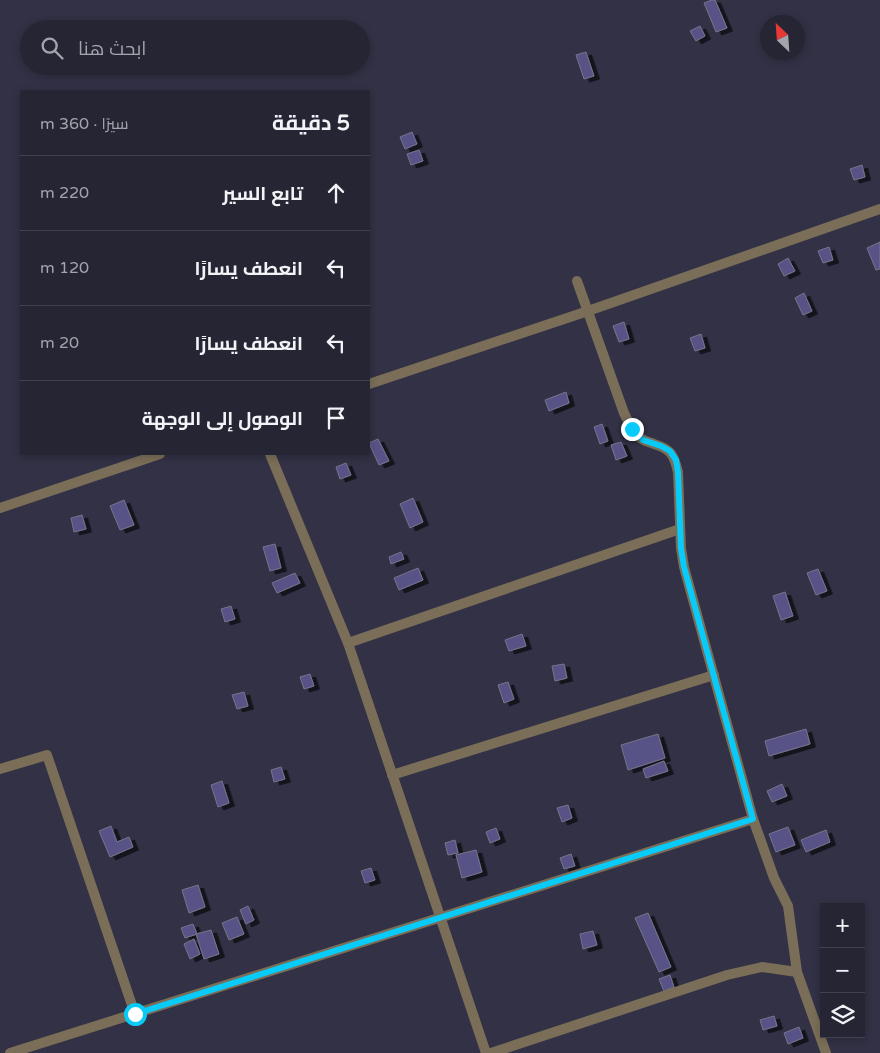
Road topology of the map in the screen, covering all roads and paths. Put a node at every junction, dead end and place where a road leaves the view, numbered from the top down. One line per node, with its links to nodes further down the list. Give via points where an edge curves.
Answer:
1 (880, 209): 3 (street)
2 (577, 281): 3 (street)
3 (588, 311): 4 (street); 8 (street, via 632,429 643,440 670,451 676,460)
4 (370, 384)
5 (157, 455): 7 (street)
6 (270, 455): 9 (street)
7 (0, 508)
8 (680, 529): 9 (street); 10 (street, via 684,567)
9 (348, 643): 12 (street)
10 (714, 675): 12 (street); 13 (street)
11 (0, 769): 16 (street, via 47,755)
12 (392, 775): 14 (street)
13 (753, 819): 14 (street); 15 (street, via 774,878 788,906)
14 (440, 918): 16 (street); 18 (street)
15 (798, 972): 19 (street, via 762,967 727,975); 20 (street)
16 (135, 1014): 17 (street)
17 (10, 1053)
18 (486, 1053)
19 (491, 1053)
20 (826, 1053)

